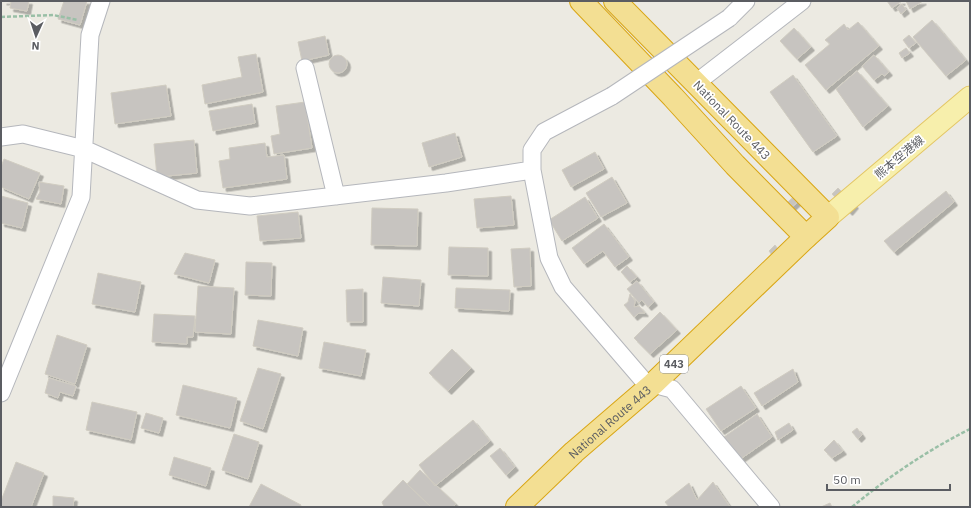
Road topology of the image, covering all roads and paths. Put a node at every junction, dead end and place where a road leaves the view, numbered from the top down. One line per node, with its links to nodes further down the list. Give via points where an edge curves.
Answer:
1 (100, 1): 7 (street)
2 (581, 1): 16 (highway)
3 (616, 1): 9 (highway, National Route 443)
4 (746, 1): 13 (street, bridge, via 729,18 612,96 544,132 532,150)
5 (802, 1): 9 (street)
6 (1, 17): 7 (path, via 53,15)
7 (94, 23): 12 (street, via 90,35)
8 (306, 68): 14 (street)
9 (696, 83): 15 (highway, National Route 443)
10 (970, 97): 15 (main road, 熊本空港線)
11 (1, 137): 12 (street, via 23,134)
12 (84, 149): 14 (street, via 197,200 250,206); 18 (street, via 81,198)
13 (532, 170): 14 (street); 17 (street, via 549,258 563,287)
14 (336, 196)
15 (828, 217): 16 (highway, National Route 443 / 443)
16 (806, 237): 17 (highway, National Route 443 / 443)
17 (651, 385): 20 (highway, National Route 443 / 443, via 574,452); 21 (street, via 672,389)
18 (1, 393)
19 (970, 428): 22 (path, via 941,443)
20 (517, 507)
21 (771, 507)
22 (852, 507)

